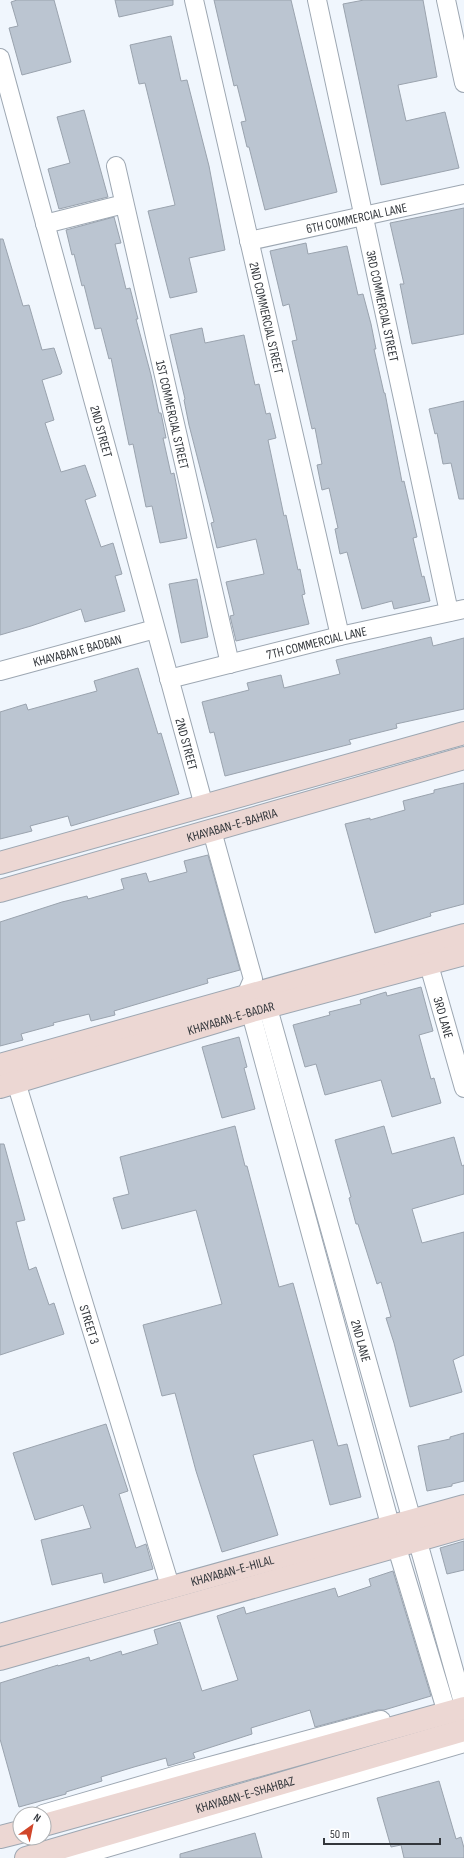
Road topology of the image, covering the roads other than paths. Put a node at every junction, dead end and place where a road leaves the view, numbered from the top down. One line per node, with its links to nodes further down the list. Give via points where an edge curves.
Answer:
1 (194, 0): 11 (street, 2ND COMMERCIAL STREET)
2 (317, 0): 9 (street, 3RD COMMERCIAL STREET)
3 (446, 0): 5 (street)
4 (0, 58): 10 (street, 2ND STREET)
5 (464, 83)
6 (116, 166): 8 (street, 1ST COMMERCIAL STREET)
7 (464, 194): 9 (street, 6TH COMMERCIAL LANE)
8 (124, 204): 10 (street); 15 (street, 1ST COMMERCIAL STREET)
9 (365, 216): 11 (street, 6TH COMMERCIAL LANE); 12 (street, 3RD COMMERCIAL STREET)
10 (45, 224): 13 (street, 2ND STREET)
11 (249, 241): 14 (street, 2ND COMMERCIAL STREET)
12 (457, 611): 14 (street, 7TH COMMERCIAL LANE)
13 (155, 629): 16 (street, KHAYABAN E BADBAN); 17 (street, 2ND STREET)
14 (340, 636): 15 (street, 7TH COMMERCIAL LANE)
15 (230, 664): 17 (street, 7TH COMMERCIAL LANE)
16 (0, 671)
17 (169, 679): 20 (street, 2ND STREET)
18 (464, 733): 20 (main road, KHAYABAN-E-BAHRIA)
19 (464, 758): 21 (main road, KHAYABAN-E-BAHRIA)
20 (204, 806): 22 (main road, KHAYABAN-E-BAHRIA)
21 (212, 831): 23 (main road, KHAYABAN-E-BAHRIA); 27 (street)
22 (0, 863)
23 (0, 891)
24 (464, 935): 26 (main road, KHAYABAN-E-BADAR)
25 (464, 954): 26 (main road, KHAYABAN-E-BADAR)
26 (426, 955): 27 (main road, KHAYABAN-E-BADAR); 30 (street, 3RD LANE)
27 (256, 996): 28 (main road, KHAYABAN-E-BADAR); 29 (main road, KHAYABAN-E-BADAR); 33 (street, 2ND LANE); 34 (street)
28 (5, 1064): 29 (street, STREET 3)
29 (8, 1085): 35 (street, STREET 3)
30 (464, 1088)
31 (464, 1506): 33 (main road, KHAYABAN-E-HILAL)
32 (464, 1527): 33 (main road)
33 (416, 1530): 34 (main road, KHAYABAN-E-HILAL); 38 (street, 2ND LANE)
34 (394, 1537): 35 (main road, KHAYABAN-E-HILAL); 37 (main road); 38 (street)
35 (170, 1586): 36 (main road, KHAYABAN-E-HILAL)
36 (0, 1635)
37 (0, 1659)
38 (457, 1704): 41 (street, via 177,1775); 43 (main road, KHAYABAN-E-SHAHBAZ)
39 (464, 1730): 47 (main road, KHAYABAN-E-SHAHBAZ)
40 (464, 1743): 48 (street)
41 (52, 1811)
42 (12, 1823): 44 (street)
43 (52, 1823)
44 (0, 1826)
45 (12, 1834): 46 (main road)
46 (0, 1838)
47 (26, 1858)
48 (72, 1858)

